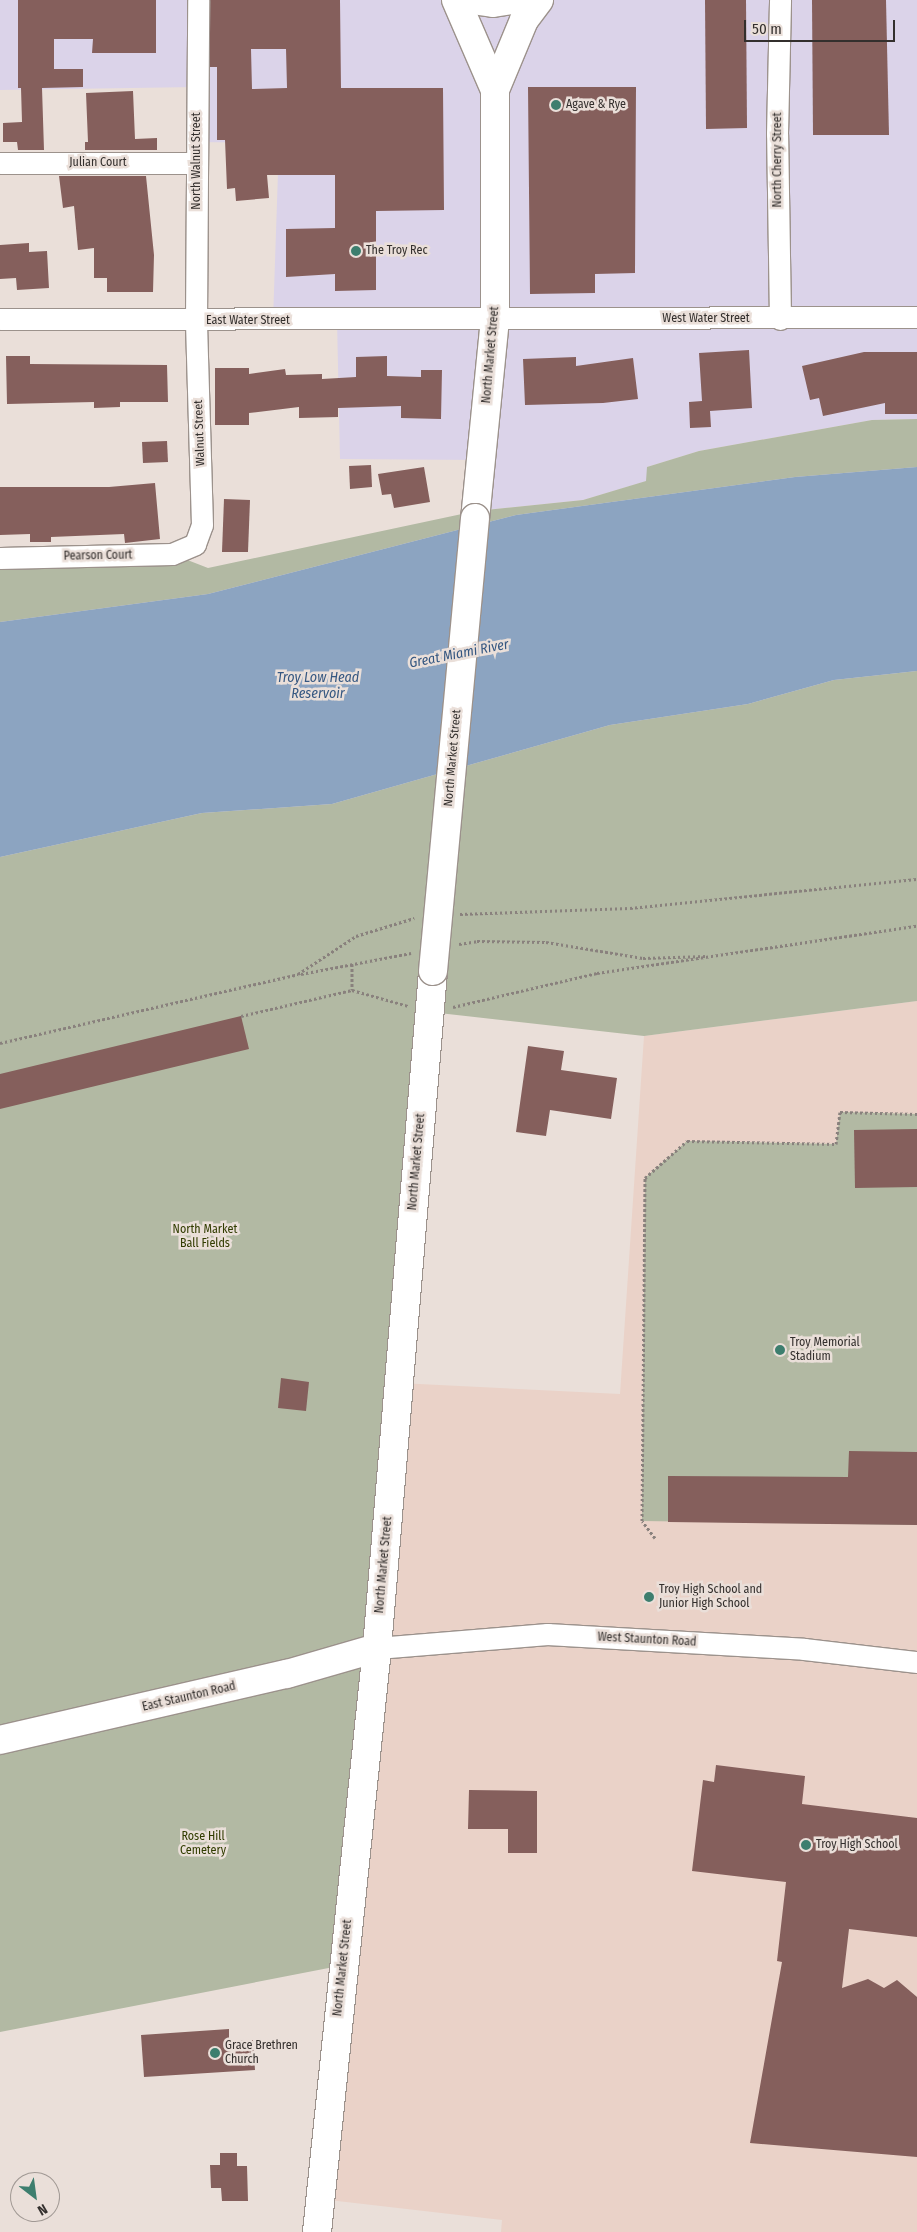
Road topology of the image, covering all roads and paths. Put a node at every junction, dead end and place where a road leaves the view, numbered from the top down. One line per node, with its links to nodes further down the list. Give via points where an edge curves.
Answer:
1 (198, 0): 6 (street, North Walnut Street)
2 (780, 0): 11 (street, North Cherry Street, via 777,134)
3 (527, 3): 4 (main road); 5 (main road)
4 (460, 5): 5 (main road)
5 (495, 90): 10 (main road, North Market Street)
6 (197, 162): 7 (street, Julian Court); 12 (street, North Walnut Street)
7 (0, 163)
8 (917, 317): 11 (street, West Water Street)
9 (0, 319): 12 (street, East Water Street)
10 (495, 319): 11 (street, West Water Street); 12 (street, East Water Street); 18 (main road, North Market Street, bridge)
11 (780, 320)
12 (196, 321): 13 (street, Walnut Street, via 202,525)
13 (195, 544): 14 (street, Pearson Court, via 172,554)
14 (0, 558)
15 (917, 926): 17 (path)
16 (458, 944): 17 (path, via 477,941 546,942 643,958)
17 (721, 956): 22 (path, via 598,973)
18 (426, 961): 19 (path); 22 (main road, North Market Street)
19 (352, 964): 20 (path); 21 (path)
20 (298, 974)
21 (352, 990): 22 (path); 23 (path)
22 (429, 1012): 26 (main road, North Market Street)
23 (241, 1016)
24 (917, 1114): 25 (path, via 840,1112 836,1144 688,1141 645,1178 642,1521)
25 (656, 1538)
26 (377, 1648): 27 (street, West Staunton Road, via 547,1634 804,1649); 28 (main road, East Staunton Road, via 287,1674); 29 (main road, North Market Street)
27 (917, 1662)
28 (0, 1740)
29 (317, 2232)

